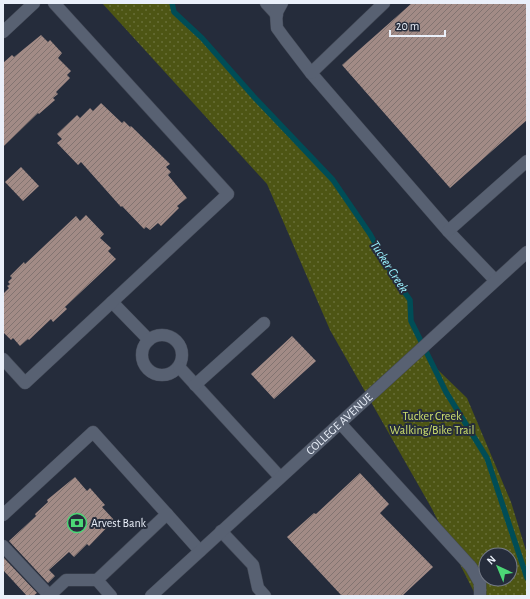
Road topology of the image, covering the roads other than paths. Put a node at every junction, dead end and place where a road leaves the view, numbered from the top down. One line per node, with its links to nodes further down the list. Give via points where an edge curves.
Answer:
1 (34, 3): 7 (street)
2 (54, 3): 13 (street, via 228,194)
3 (266, 3): 6 (street)
4 (282, 3): 6 (street)
5 (384, 3): 8 (street)
6 (277, 15): 8 (street, via 278,28)
7 (3, 32)
8 (312, 73): 10 (street)
9 (527, 161): 10 (street)
10 (448, 231): 12 (street)
11 (527, 252): 12 (street, COLLEGE AVENUE)
12 (495, 280): 19 (street, COLLEGE AVENUE)
13 (112, 302): 15 (street); 16 (street, via 25,383)
14 (264, 323): 18 (street)
15 (149, 340): 17 (street, via 155,336 168,335 178,342 183,355); 17 (street, via 142,356 151,372 163,375)
16 (3, 359)
17 (179, 367): 18 (street)
18 (195, 384): 20 (street)
19 (340, 423): 20 (street, COLLEGE AVENUE); 31 (street, via 471,567 480,583)
20 (280, 477): 23 (street, COLLEGE AVENUE)
21 (167, 514): 22 (street, via 93,432); 25 (street); 26 (street)
22 (3, 515)
23 (221, 531): 25 (street, COLLEGE AVENUE); 30 (street, via 252,565 258,588)
24 (3, 546): 27 (street)
25 (200, 551): 29 (street, COLLEGE AVENUE)
26 (97, 580): 27 (street, via 66,580); 28 (street)
27 (49, 596)
28 (111, 596)
29 (150, 596)
30 (265, 596)
31 (480, 596)

